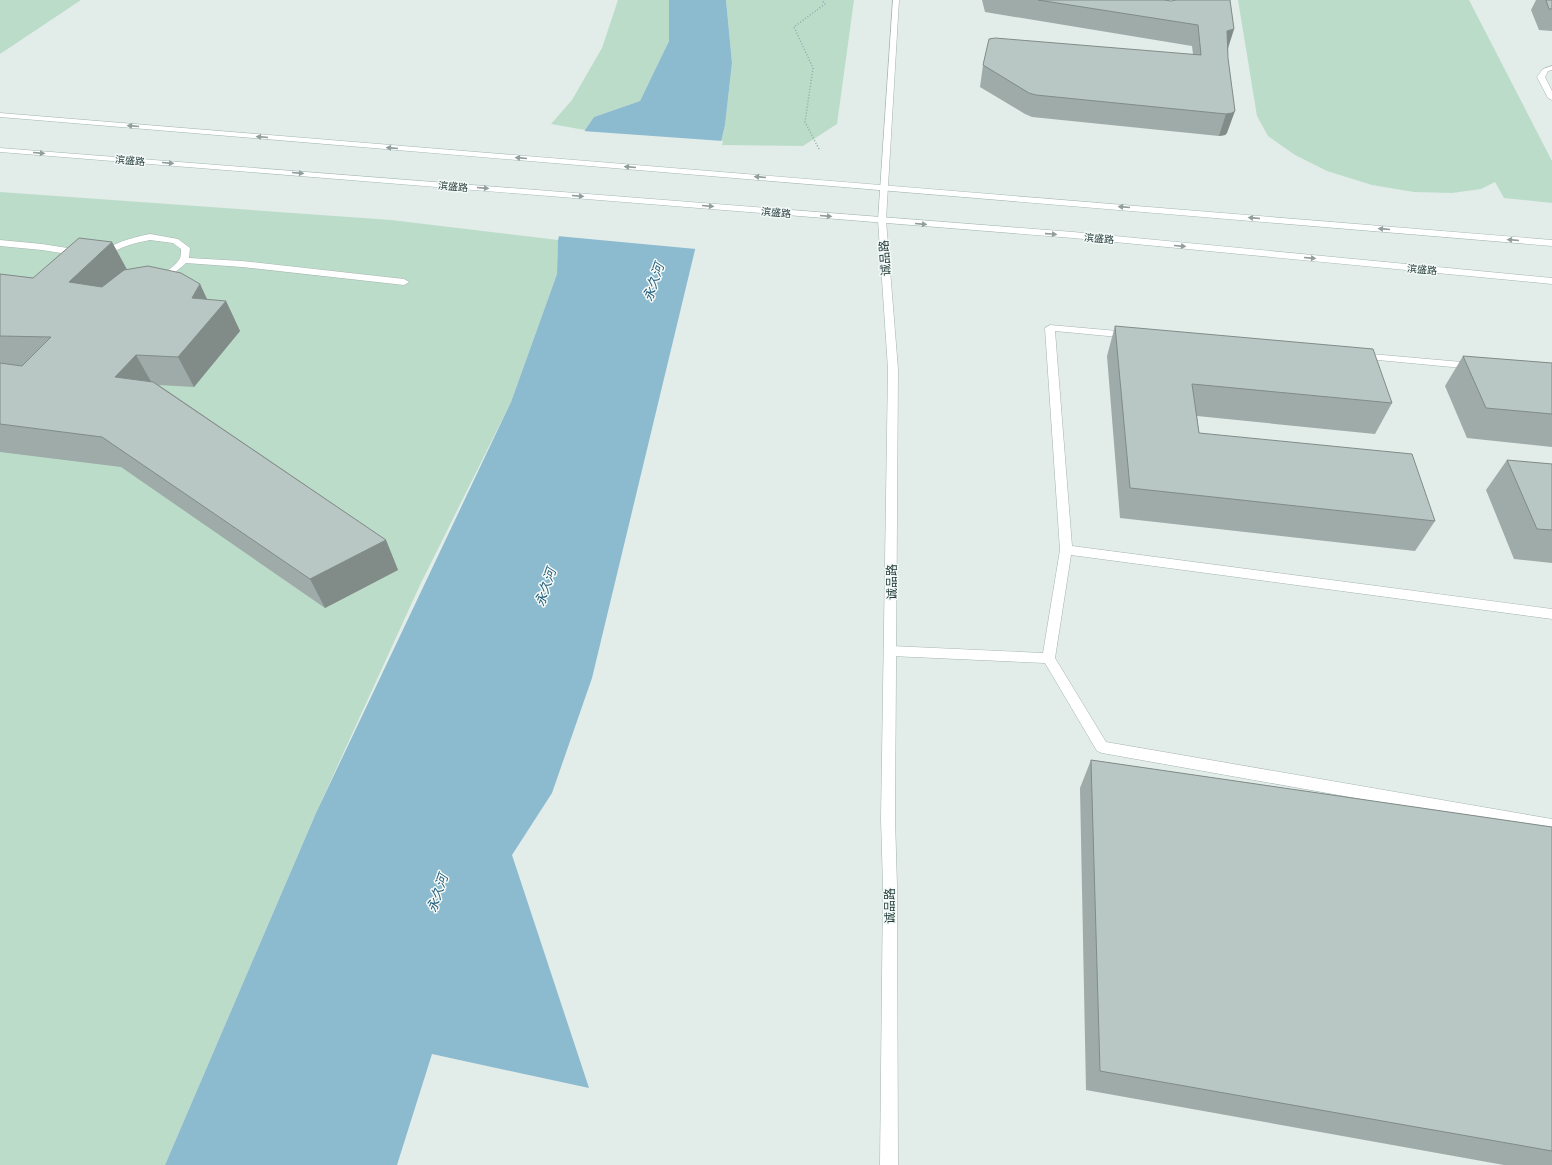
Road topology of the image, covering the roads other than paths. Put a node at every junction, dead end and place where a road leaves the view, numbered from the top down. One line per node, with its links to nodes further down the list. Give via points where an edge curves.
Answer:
1 (896, 0): 6 (main road, 诚品路)
2 (1552, 68): 3 (main road, via 1545,70 1541,77)
3 (1552, 98)
4 (0, 115): 6 (main road, one-way to 4)
5 (0, 150): 7 (main road, 滨盛路, one-way to 7)
6 (885, 187): 7 (main road, 诚品路); 9 (main road, one-way to 6)
7 (882, 220): 12 (main road, 滨盛路, one-way to 12, via 1081,236); 19 (main road, 诚品路, via 893,369)
8 (0, 243): 10 (main road, via 42,246)
9 (1552, 243)
10 (99, 257): 11 (main road, via 131,240 166,237 183,244 187,250); 11 (main road, via 93,266 94,277 114,285 138,285 153,281 168,275)
11 (185, 260): 13 (main road)
12 (1552, 281)
13 (404, 282)
14 (1138, 336): 17 (main road, via 1050,328)
15 (1353, 355): 16 (main road)
16 (1480, 366)
17 (1066, 550): 18 (main road); 20 (main road)
18 (1552, 614)
19 (891, 651): 20 (main road); 22 (main road, 诚品路, via 888,819)
20 (1049, 658): 21 (main road, via 1102,747)
21 (1552, 826)
22 (889, 1165)

